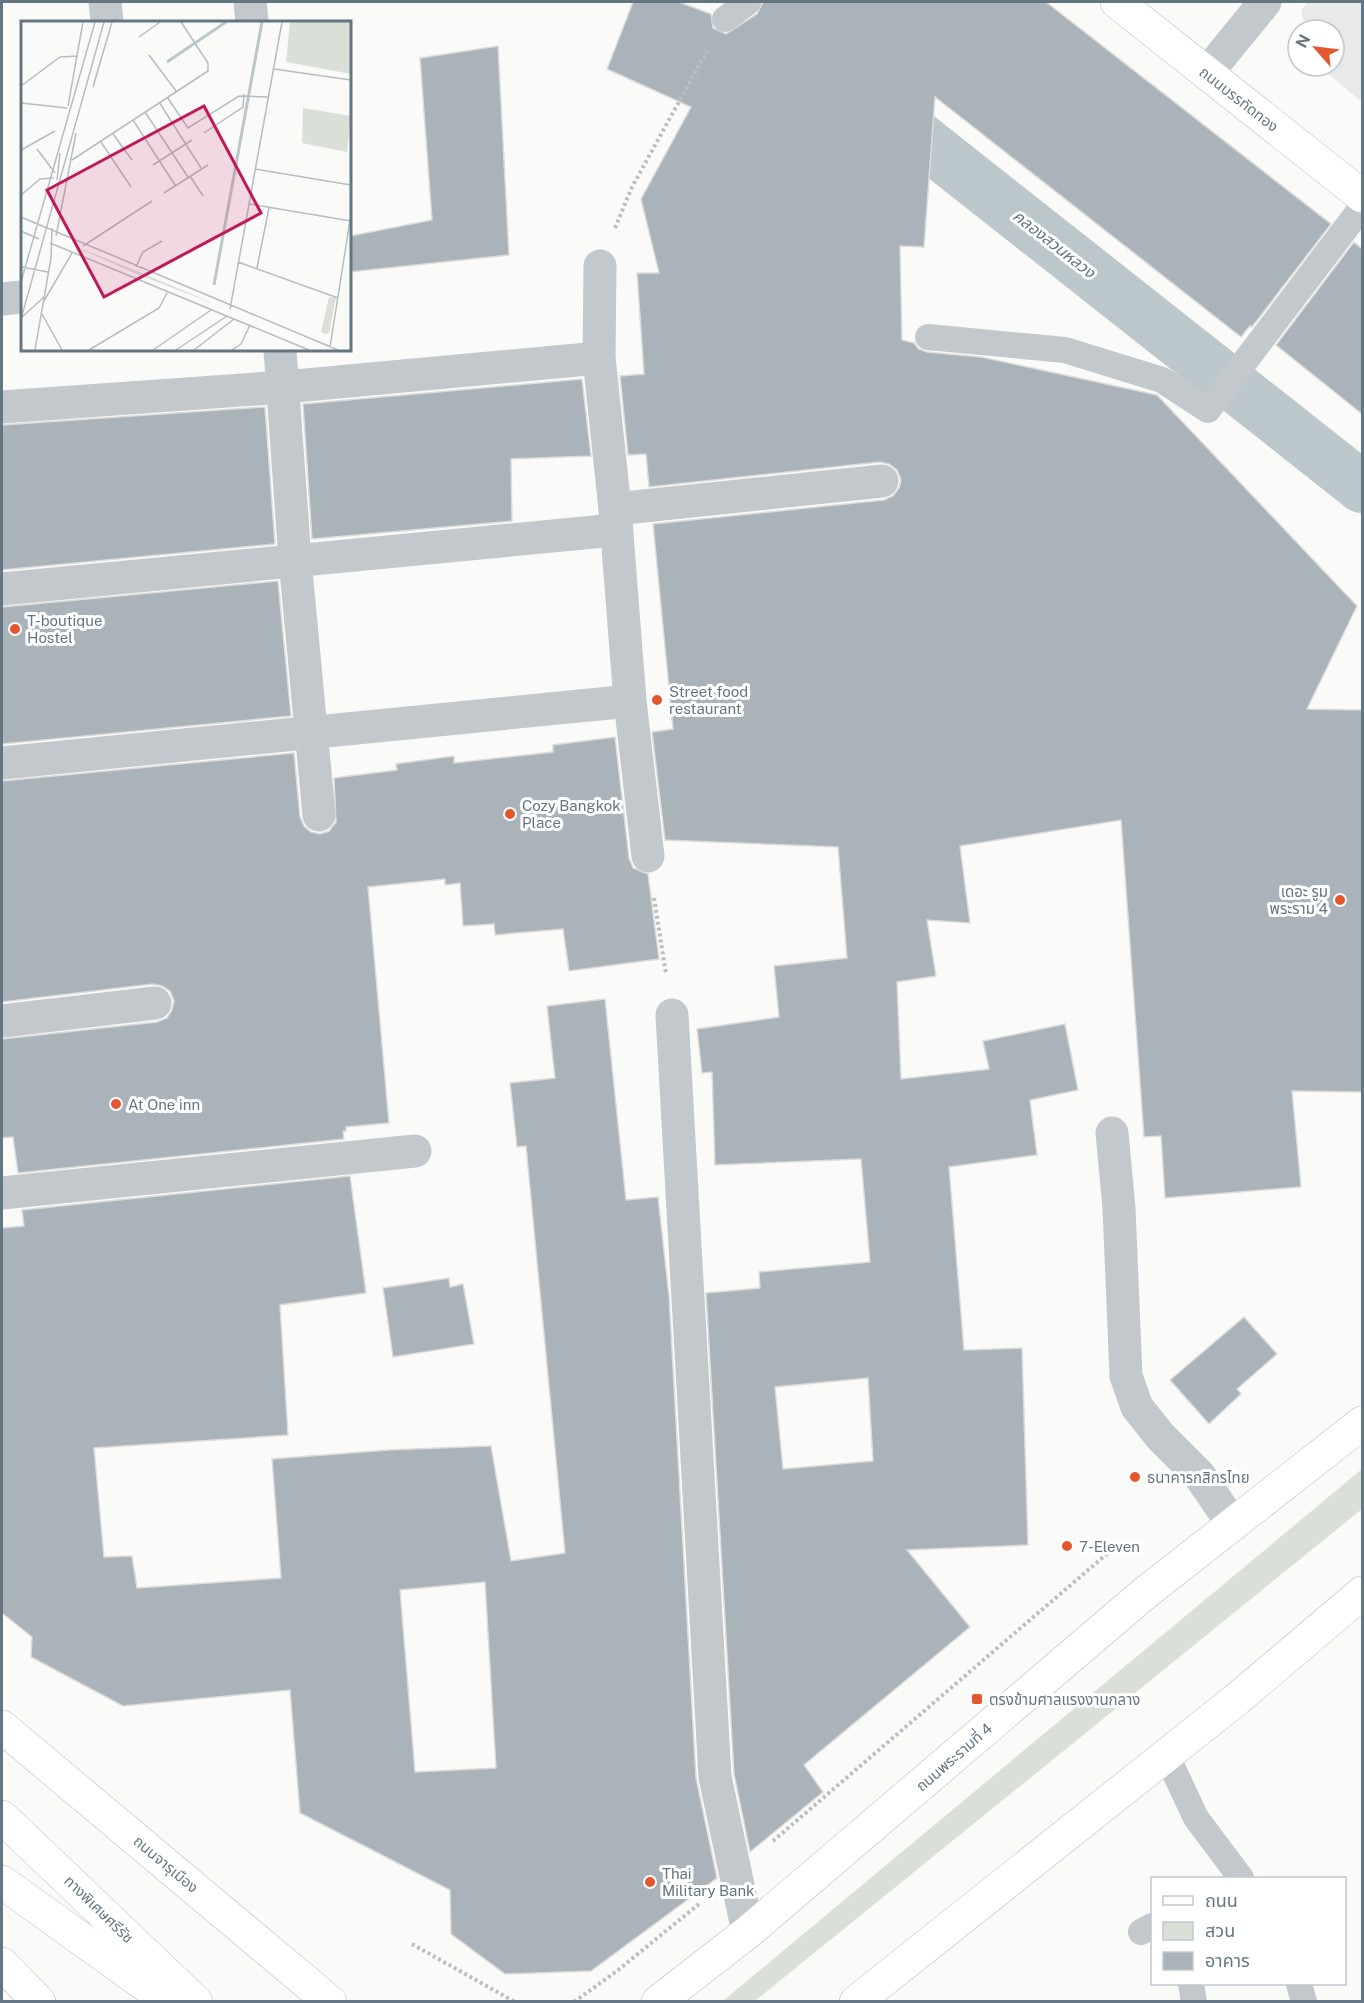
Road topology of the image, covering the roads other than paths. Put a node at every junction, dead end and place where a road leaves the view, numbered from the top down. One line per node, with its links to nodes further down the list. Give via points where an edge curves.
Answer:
1 (105, 2): 7 (street)
2 (250, 2): 8 (street)
3 (748, 2): 6 (lane)
4 (1117, 2): 9 (main road, ถนนบรรทัดทอง)
5 (1264, 2): 9 (street)
6 (725, 19)
7 (107, 21)
8 (252, 21)
9 (1207, 73): 10 (main road, ถนนบรรทัดทอง)
10 (1362, 196)
11 (1362, 207): 15 (lane, via 1208,410 1162,380 1065,350)
12 (600, 266): 17 (street)
13 (21, 297): 14 (street)
14 (2, 299)
15 (928, 337)
16 (280, 351): 18 (street)
17 (598, 358): 18 (street); 21 (street)
18 (285, 387): 19 (street); 22 (street)
19 (2, 407)
20 (882, 481): 21 (street)
21 (615, 520): 22 (street); 24 (street)
22 (295, 561): 23 (street); 25 (street)
23 (2, 589)
24 (630, 701): 25 (street); 28 (street)
25 (314, 734): 26 (street); 27 (street)
26 (2, 763)
27 (319, 815)
28 (648, 856)
29 (155, 1003): 31 (street)
30 (672, 1014): 43 (street, via 715,1778)
31 (2, 1021)
32 (1112, 1133): 36 (street, via 1126,1376 1137,1407 1200,1476)
33 (415, 1151): 34 (street)
34 (2, 1193)
35 (1362, 1423): 36 (main road, ถนนพระรามที่ 4)
36 (1233, 1525): 43 (main road, ถนนพระรามที่ 4, via 1145,1593)
37 (1362, 1593): 39 (main road)
38 (2, 1727): 50 (main road, ถนนจารุเมือง)
39 (1166, 1754): 41 (lane, via 1196,1818); 52 (main road)
40 (2, 1817): 49 (main road, ทางพิเศษศรีรัช)
41 (1237, 1877)
42 (2, 1882): 48 (main road)
43 (748, 1932): 51 (main road, ถนนพระรามที่ 4)
44 (2, 1964): 47 (main road)
45 (1191, 1985): 53 (lane)
46 (1300, 1985): 54 (lane)
47 (39, 2001)
48 (169, 2001)
49 (196, 2001)
50 (330, 2001)
51 (658, 2001)
52 (856, 2001)
53 (1194, 2001)
54 (1304, 2001)

